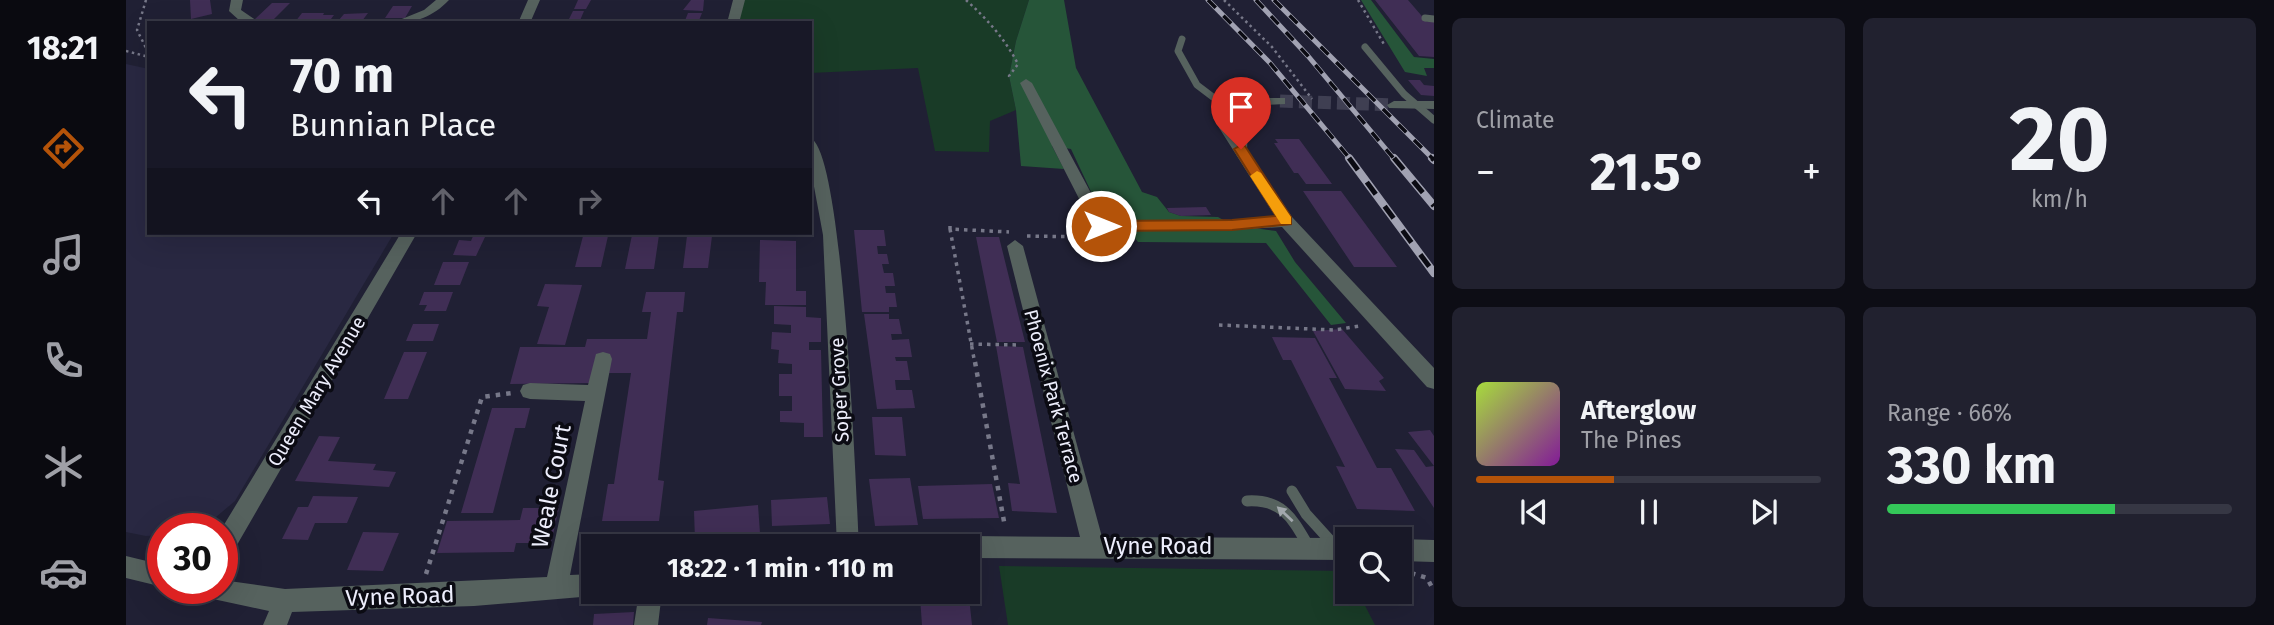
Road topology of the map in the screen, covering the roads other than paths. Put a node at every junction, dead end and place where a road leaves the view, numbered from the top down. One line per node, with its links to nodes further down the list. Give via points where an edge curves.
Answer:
1 (237, 0): 7 (street, via 235,11)
2 (443, 0): 8 (street)
3 (534, 0): 9 (street)
4 (739, 0): 10 (street)
5 (1425, 18): 6 (lane)
6 (1434, 19)
7 (249, 21)
8 (409, 21)
9 (525, 21)
10 (734, 21)
11 (1182, 39): 17 (lane, via 1178,51 1197,85)
12 (1366, 47): 16 (lane)
13 (1026, 83): 21 (street, via 1101,226)
14 (1394, 105): 16 (street)
15 (1434, 105): 16 (street)
16 (1417, 106): 18 (lane)
17 (1226, 107): 20 (street, via 1223,122); 20 (street, via 1234,102 1272,101 1249,109 1239,133)
18 (1434, 120)
19 (812, 148): 31 (street, Soper Grove, via 831,235)
20 (1241, 149): 21 (street)
21 (1291, 225): 25 (street)
22 (408, 235): 30 (street, Queen Mary Avenue)
23 (1015, 246): 33 (street, Phoenix Park Terrace)
24 (603, 359): 27 (street, Weale Court)
25 (1434, 381)
26 (530, 391): 27 (street)
27 (594, 393): 42 (street, Weale Court)
28 (1292, 491): 32 (lane, via 1306,514)
29 (1247, 501): 35 (lane, one-way to 29, via 1293,522 1270,501)
30 (238, 522)
31 (847, 534)
32 (1335, 542)
33 (1093, 545): 34 (street, Vyne Road); 35 (street, Vyne Road)
34 (980, 546)
35 (1310, 547): 36 (street, Vyne Road)
36 (1335, 549)
37 (1412, 550): 38 (street)
38 (1434, 551)
39 (126, 566): 40 (street)
40 (147, 572)
41 (581, 586): 42 (street, Vyne Road)
42 (556, 588): 44 (street, Vyne Road)
43 (238, 594): 44 (street, Vyne Road)
44 (285, 601): 46 (street)
45 (649, 604): 47 (street)
46 (275, 625)
47 (646, 625)

